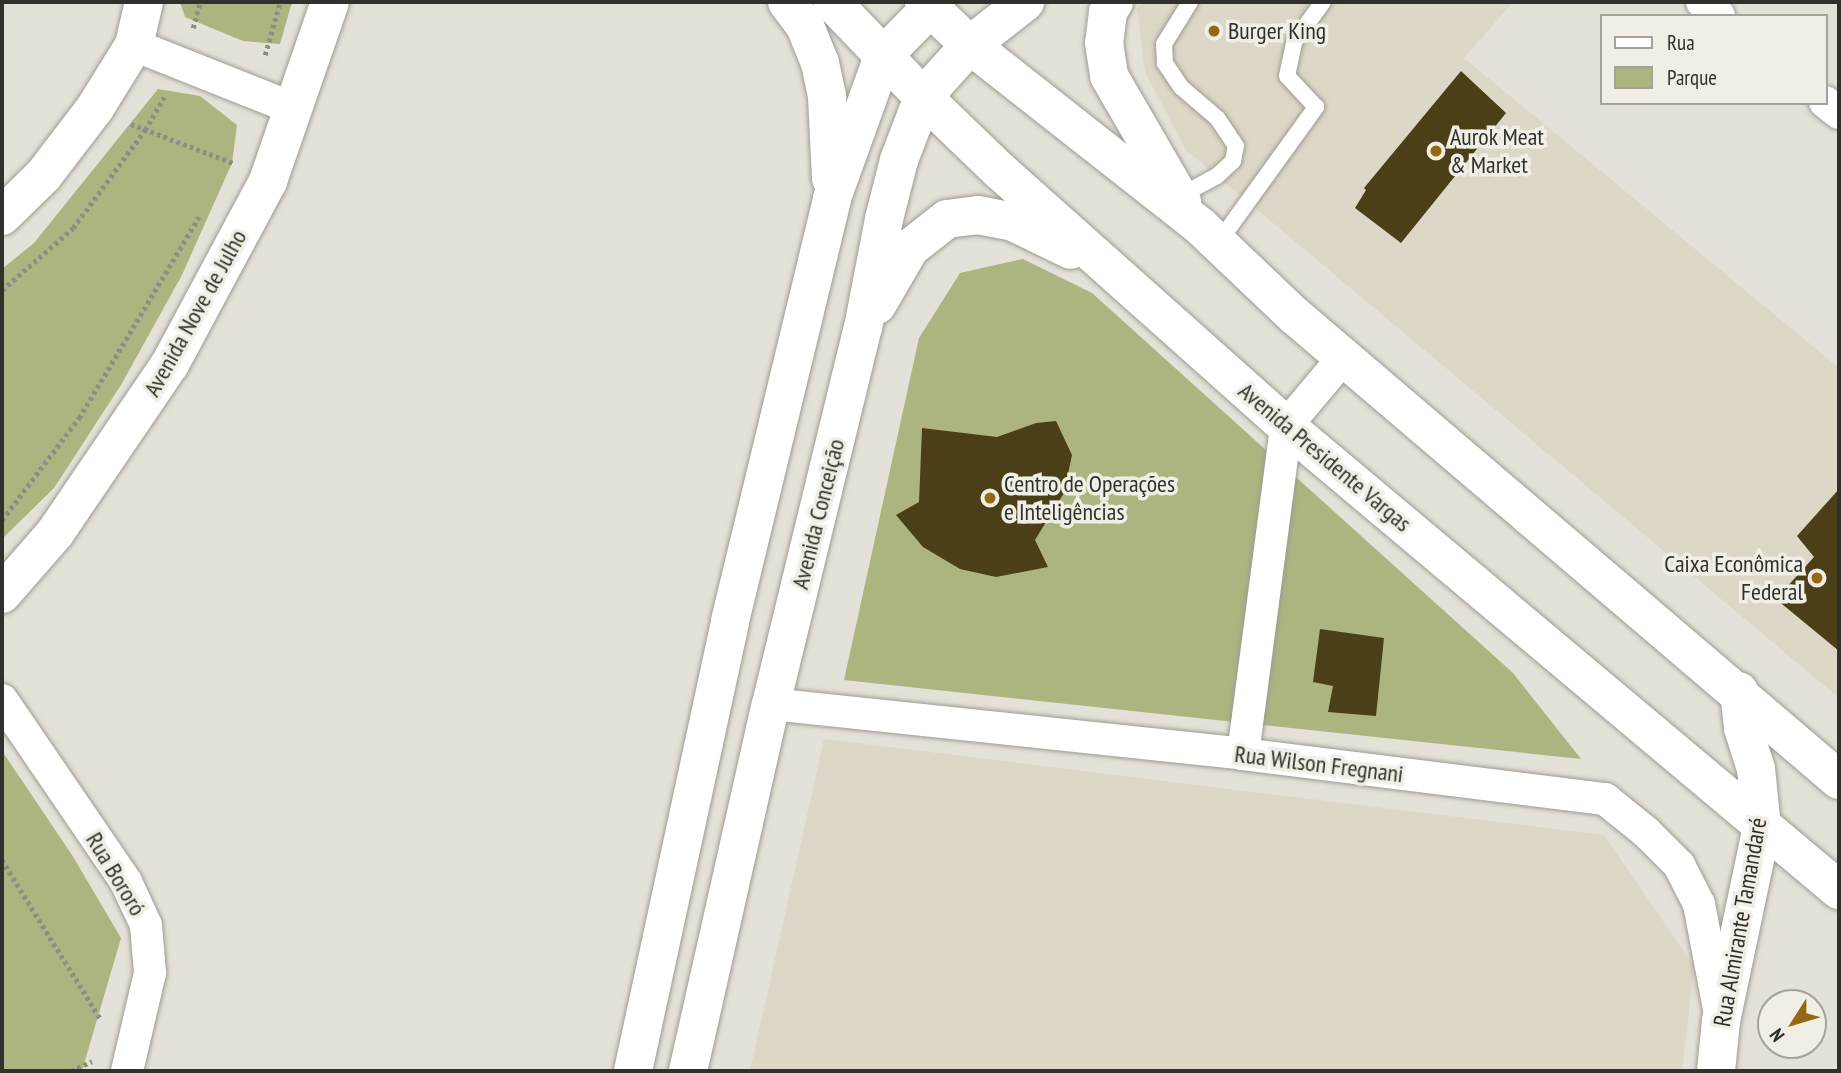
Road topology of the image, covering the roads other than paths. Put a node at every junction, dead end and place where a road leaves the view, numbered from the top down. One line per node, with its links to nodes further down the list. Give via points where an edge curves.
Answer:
1 (144, 2): 13 (main road)
2 (330, 2): 16 (main road, Avenida Nove de Julho)
3 (787, 2): 17 (main road, via 805,26 820,63 827,97)
4 (832, 2): 14 (main road, Avenida Presidente Vargas)
5 (1025, 2): 12 (main road, Avenida Conceição)
6 (1114, 2): 19 (main road, via 1104,43 1109,76)
7 (1190, 2): 19 (lane, via 1164,44 1165,63 1181,88 1217,118 1236,146 1233,161 1217,176)
8 (1323, 2): 19 (lane, via 1294,43 1287,76 1315,107)
9 (1702, 2): 11 (street)
10 (930, 4): 12 (main road); 14 (main road)
11 (1717, 14)
12 (970, 44): 15 (main road, Avenida Conceição); 19 (main road)
13 (134, 45): 16 (street); 18 (main road, via 95,108 43,176)
14 (883, 56): 15 (main road, Avenida Presidente Vargas); 17 (main road)
15 (922, 97): 20 (main road, Avenida Presidente Vargas); 21 (main road, Avenida Conceição, via 899,160)
16 (295, 109): 24 (main road, Avenida Nove de Julho, via 268,181 162,376 55,533)
17 (832, 198): 34 (main road, via 730,621)
18 (2, 215)
19 (1199, 222): 22 (main road)
20 (1116, 274): 21 (main road, via 1013,222 978,215 947,219 911,248); 23 (main road, Avenida Presidente Vargas)
21 (863, 328): 27 (main road, Avenida Conceição)
22 (1344, 357): 23 (street); 25 (main road)
23 (1286, 426): 28 (street); 30 (main road, Avenida Presidente Vargas)
24 (2, 594)
25 (1739, 691): 29 (main road); 30 (main road, Rua Almirante Tamandaré, via 1743,728 1758,780)
26 (2, 701): 33 (street, Rua Bororó, via 126,882 146,925 150,972)
27 (771, 705): 28 (street, Rua Wilson Fregnani); 35 (main road, Avenida Conceição)
28 (1243, 754): 32 (street, Rua Wilson Fregnani, via 1605,799 1646,831 1679,865 1689,884 1699,904)
29 (1839, 780)
30 (1762, 827): 31 (main road, Avenida Presidente Vargas); 32 (main road, Rua Almirante Tamandaré)
31 (1839, 890)
32 (1721, 1021): 36 (main road, Rua Almirante Tamandaré)
33 (127, 1071)
34 (633, 1071)
35 (688, 1071)
36 (1716, 1071)

